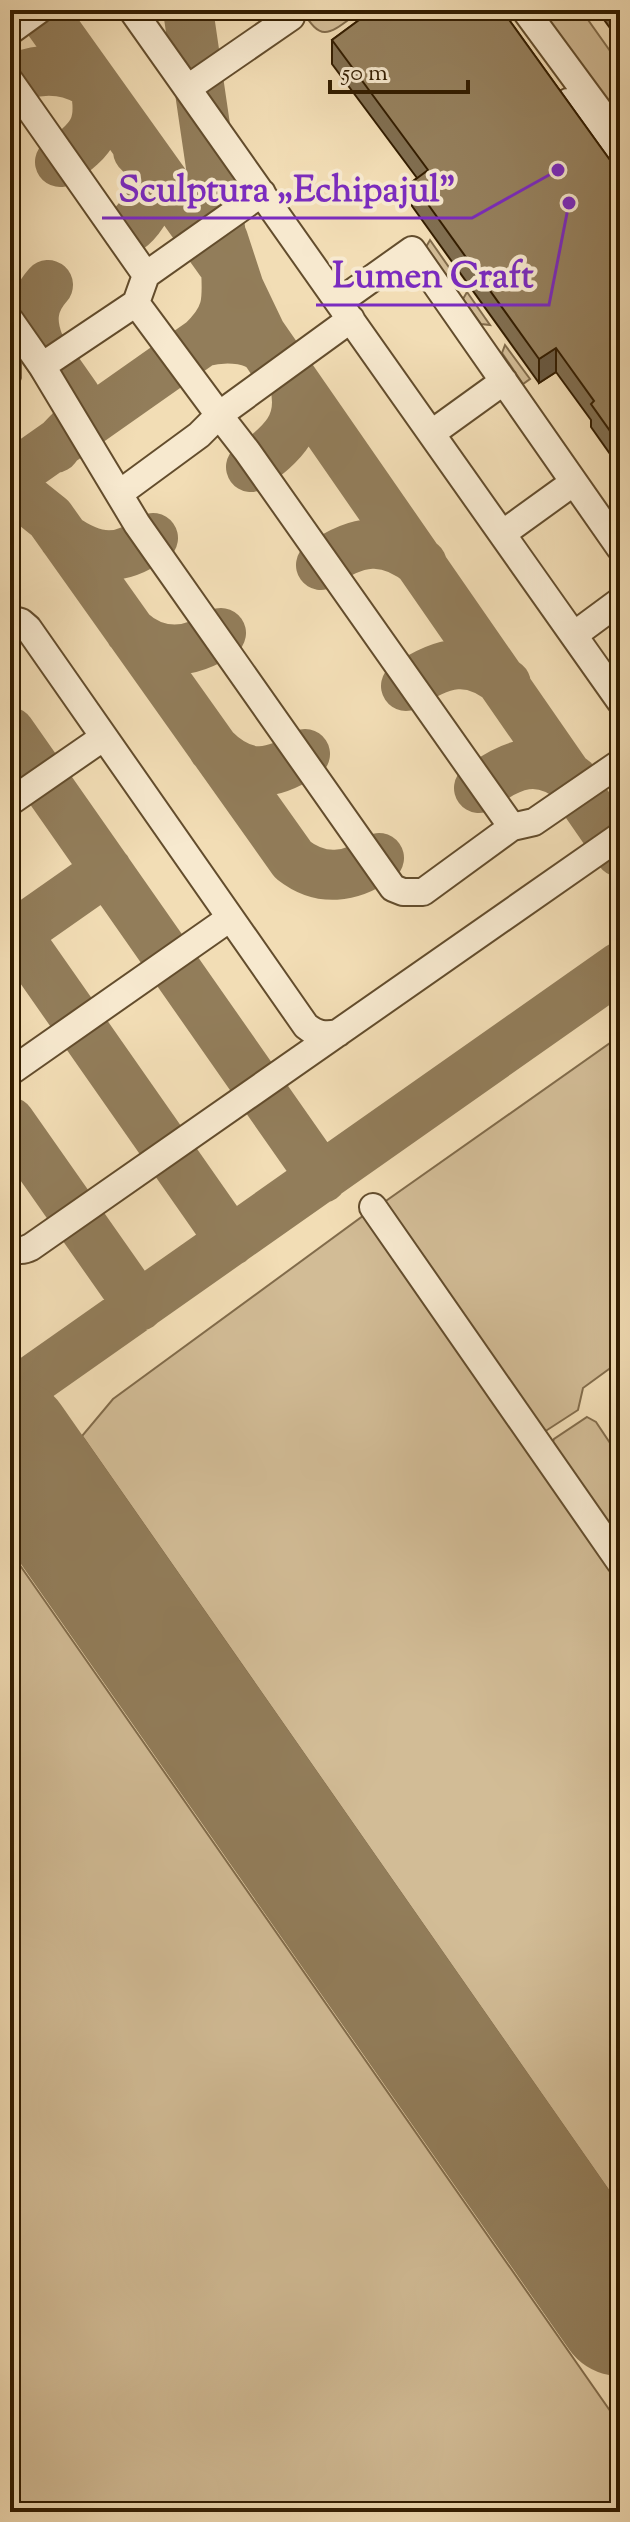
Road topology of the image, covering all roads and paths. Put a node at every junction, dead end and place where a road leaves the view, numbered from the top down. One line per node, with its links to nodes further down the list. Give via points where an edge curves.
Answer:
1 (39, 10): 6 (lane)
2 (287, 10): 8 (lane, via 291,17)
3 (501, 10): 10 (lane)
4 (135, 11): 8 (lane)
5 (549, 30): 9 (lane)
6 (10, 31)
7 (10, 81): 12 (lane)
8 (188, 88): 11 (lane)
9 (620, 139)
10 (620, 174)
11 (262, 193): 12 (lane); 14 (lane)
12 (146, 275): 13 (lane)
13 (136, 303): 16 (lane); 18 (lane)
14 (345, 311): 17 (lane, via 412,250); 18 (lane); 19 (lane)
15 (10, 320): 16 (lane)
16 (42, 366): 21 (lane)
17 (504, 381): 19 (lane); 20 (lane)
18 (219, 415): 21 (lane); 31 (lane)
19 (432, 433): 22 (lane)
20 (574, 482): 22 (lane); 23 (lane)
21 (120, 493): 31 (lane, via 393,888 423,892)
22 (502, 534): 26 (lane)
23 (620, 548)
24 (620, 601): 26 (lane)
25 (10, 619): 28 (lane, via 28,628)
26 (574, 635): 27 (lane)
27 (620, 701)
28 (104, 737): 30 (lane); 33 (lane)
29 (620, 763): 31 (lane, via 534,822)
30 (10, 802)
31 (512, 827)
32 (620, 836): 35 (lane)
33 (230, 918): 34 (lane); 37 (lane)
34 (306, 1026): 35 (lane, via 319,1034); 36 (lane, via 309,1042)
35 (338, 1033): 36 (lane)
36 (302, 1058): 39 (lane, via 31,1247)
37 (10, 1072)
38 (373, 1207): 40 (lane)
39 (10, 1248)
40 (620, 1562)

